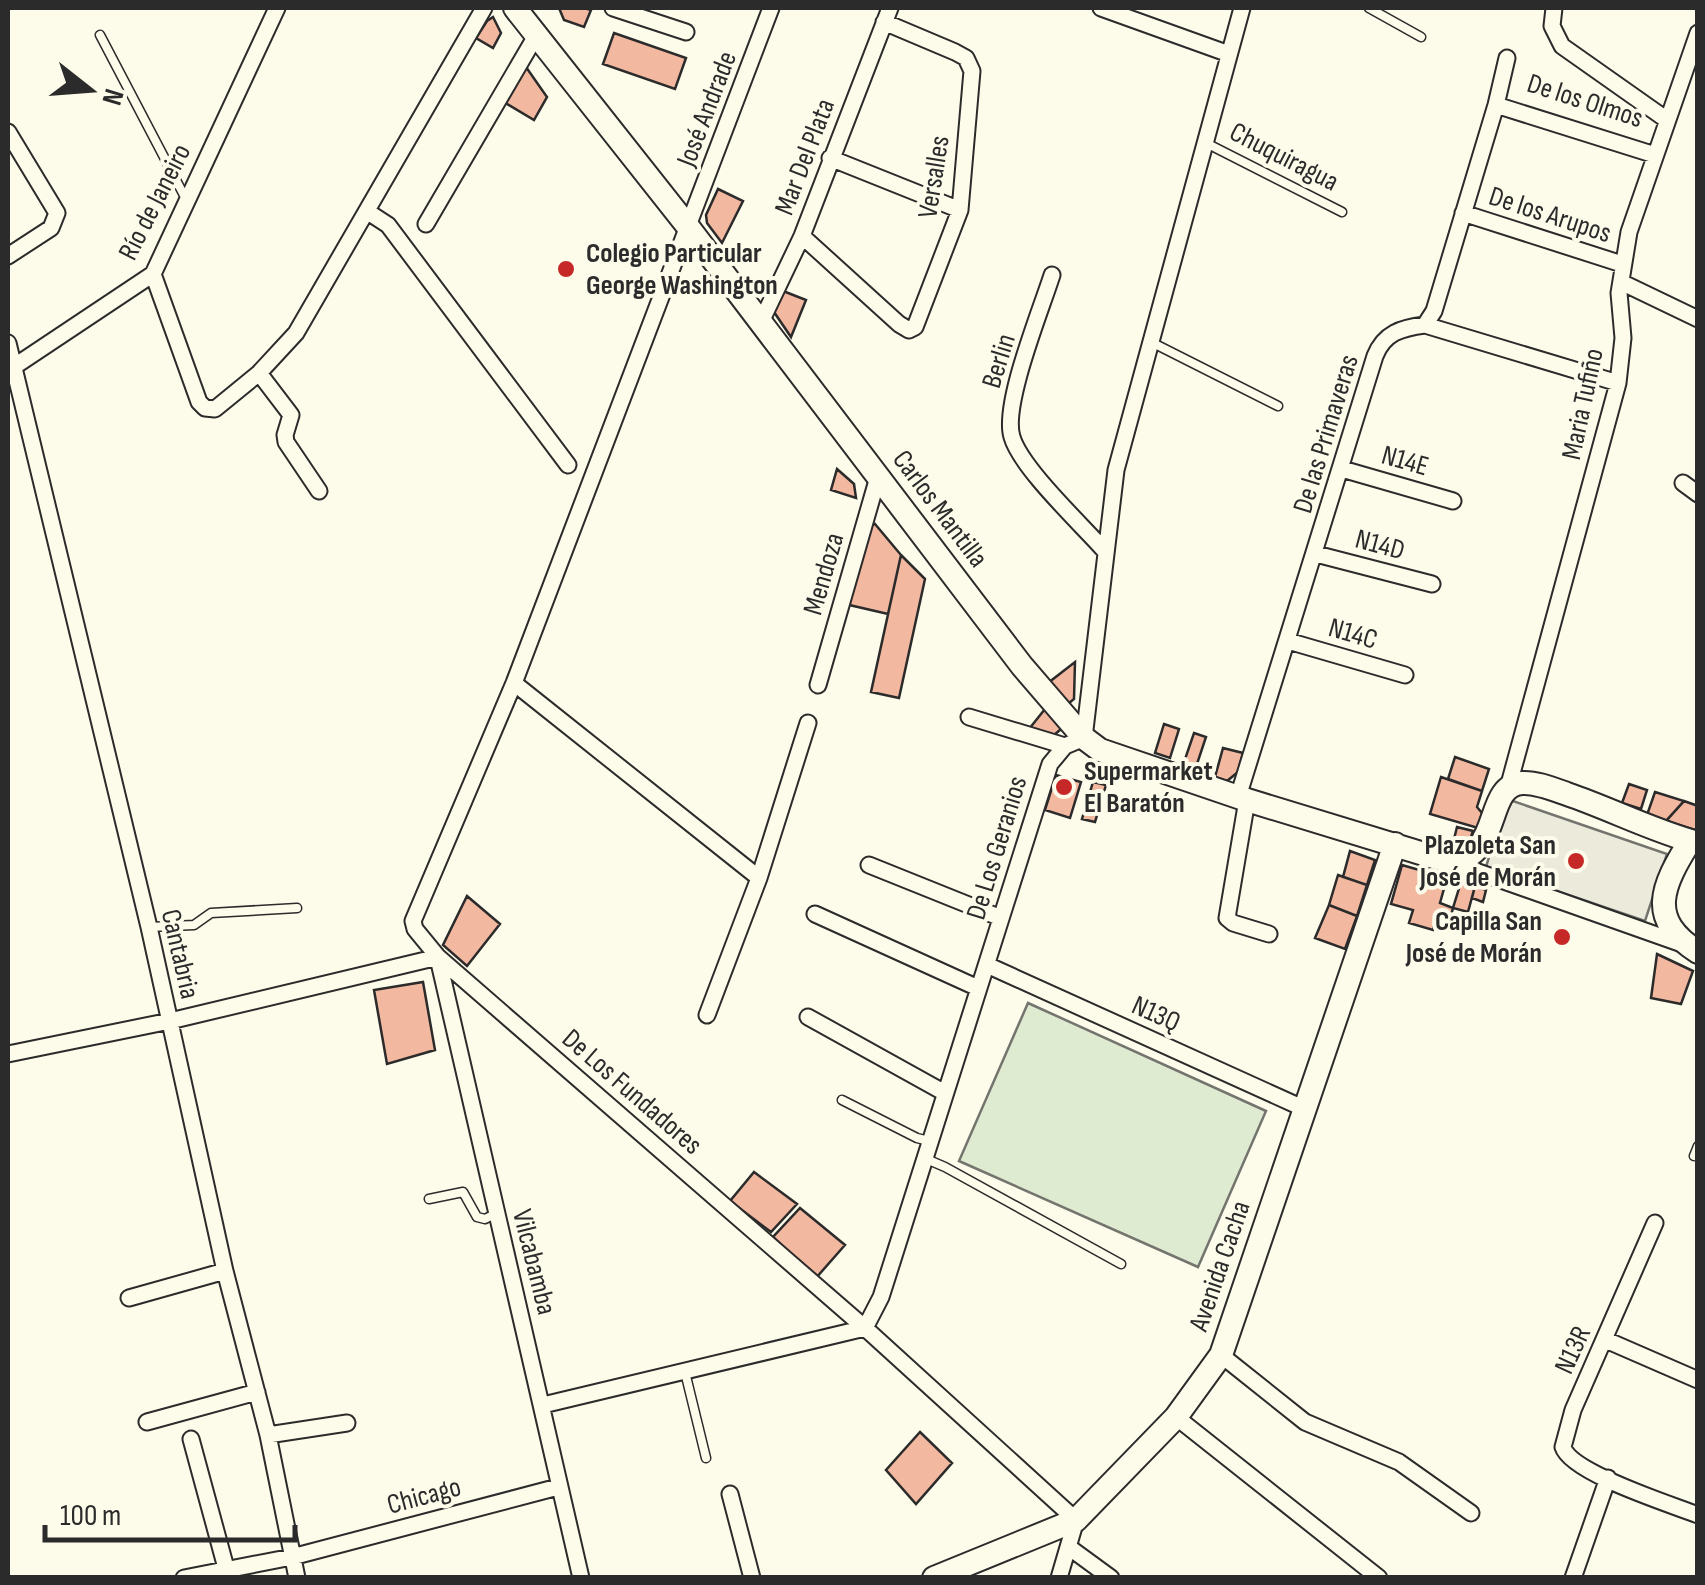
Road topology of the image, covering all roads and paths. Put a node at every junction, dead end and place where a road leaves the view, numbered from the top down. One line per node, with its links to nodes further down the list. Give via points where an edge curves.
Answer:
1 (277, 8): 24 (street, Río de Janeiro)
2 (484, 8): 26 (street)
3 (613, 8): 11 (street)
4 (771, 8): 30 (street, José Andrade)
5 (1101, 8): 16 (street)
6 (1242, 8): 16 (street, De Los Geranios)
7 (1369, 8): 15 (lane)
8 (1554, 8): 19 (street, via 1552,26 1562,46)
9 (519, 9): 13 (street, Carlos Mantilla)
10 (887, 15): 23 (street, Mar Del Plata); 25 (street, Versalles, via 966,58 972,71)
11 (686, 32)
12 (1698, 33): 19 (street, Maria Tufiño)
13 (537, 34): 29 (street); 30 (street, Carlos Mantilla)
14 (100, 35): 24 (lane)
15 (1422, 37)
16 (1228, 54): 21 (street, De Los Geranios)
17 (1507, 58): 18 (street)
18 (1496, 105): 22 (street, De los Olmos); 28 (street)
19 (1668, 120): 22 (street, Maria Tufiño)
20 (8, 132): 32 (street, via 57,213 52,228)
21 (1206, 143): 27 (lane, Chuquiragua); 41 (street, De Los Geranios)
22 (1655, 155): 33 (street, Maria Tufiño)
23 (830, 158): 25 (street); 31 (street, Mar Del Plata)
24 (186, 201): 34 (street, Río de Janeiro)
25 (960, 210): 31 (street, Versalles, via 908,330)
26 (368, 212): 43 (street, via 296,333); 46 (street, via 388,225)
27 (1342, 212)
28 (1463, 213): 33 (street, De los Arupos); 39 (street)
29 (426, 224)
30 (689, 228): 38 (street, Carlos Mantilla); 58 (street, José Andrade)
31 (802, 236): 38 (street, Mar Del Plata)
32 (8, 256)
33 (1622, 264): 36 (street, Maria Tufiño)
34 (152, 274): 42 (street, Río de Janeiro); 43 (street, via 205,408 215,409)
35 (1052, 274): 53 (street, Berlin, via 1012,404 1011,434 1025,460)
36 (1621, 282): 37 (street, De los Arupos); 44 (street, Maria Tufiño)
37 (1698, 320)
38 (760, 322): 48 (street, Carlos Mantilla)
39 (1425, 325): 44 (street); 47 (street, De las Primaveras, via 1394,332 1379,346)
40 (8, 343): 42 (street, Cantabria)
41 (1153, 343): 45 (lane); 53 (street, De Los Geranios, via 1116,470)
42 (15, 366): 73 (street, Cantabria)
43 (259, 372): 50 (street, via 291,416 286,442)
44 (1618, 382): 63 (street, Maria Tufiño)
45 (1278, 406)
46 (568, 465)
47 (1342, 469): 52 (street, N14E); 54 (street, De las Primaveras)
48 (878, 478): 59 (street, Mendoza); 62 (street, Carlos Mantilla)
49 (1684, 483): 51 (street)
50 (319, 491)
51 (1698, 494)
52 (1453, 501)
53 (1104, 550): 62 (street, De Los Geranios)
54 (1316, 554): 55 (street, N14D); 56 (street, De las Primaveras)
55 (1432, 584)
56 (1288, 640): 57 (street, N14C); 64 (street, De las Primaveras)
57 (1405, 675)
58 (514, 683): 69 (street); 76 (street, José Andrade, via 414,921)
59 (818, 685)
60 (969, 718): 62 (street)
61 (808, 723): 69 (street)
62 (1074, 742): 64 (street, Carlos Mantilla); 72 (street, De Los Geranios, via 1050,764)
63 (1508, 788): 65 (street, via 1529,783 1553,789); 67 (street, via 1478,851)
64 (1243, 798): 66 (street, Carlos Mantilla); 74 (street, De las Primaveras, via 1226,918)
65 (1694, 842): 75 (street, via 1662,904 1670,930)
66 (1395, 844): 67 (street, Carlos Mantilla); 85 (street, Avenida Cacha)
67 (1450, 862): 75 (street)
68 (869, 865): 72 (street)
69 (759, 878): 79 (street)
70 (297, 908): 73 (lane)
71 (815, 914): 78 (street)
72 (1001, 918): 77 (street, De Los Geranios)
73 (149, 927): 81 (street, Cantabria)
74 (1269, 934)
75 (1692, 949)
76 (438, 957): 81 (street); 91 (street, Vilcabamba); 96 (street, De Los Fundadores)
77 (987, 965): 78 (street, De Los Geranios); 85 (street, N13Q)
78 (978, 988): 83 (street, De Los Geranios)
79 (707, 1014)
80 (808, 1017): 83 (street)
81 (170, 1022): 82 (street); 94 (street, Cantabria)
82 (8, 1054)
83 (944, 1093): 86 (street, De Los Geranios)
84 (842, 1100): 86 (lane)
85 (1306, 1108): 98 (street, Avenida Cacha)
86 (929, 1141): 89 (street, De Los Geranios)
87 (1698, 1146): 88 (lane)
88 (1694, 1156)
89 (924, 1158): 93 (lane); 96 (street, De Los Geranios, via 881,1297)
90 (429, 1200): 91 (lane, via 464,1192 477,1217)
91 (497, 1214): 102 (street, Vilcabamba)
92 (1656, 1223): 97 (street, N13R)
93 (1121, 1264)
94 (225, 1272): 95 (street); 101 (street, Cantabria)
95 (129, 1298)
96 (864, 1328): 99 (street); 114 (street, De Los Fundadores)
97 (1606, 1340): 100 (street); 109 (street, N13R, via 1563,1446 1570,1459)
98 (1221, 1355): 103 (street, Avenida Cacha); 112 (street, via 1304,1422 1398,1462)
99 (685, 1372): 102 (street); 108 (lane)
100 (1698, 1380)
101 (256, 1392): 104 (street); 106 (street, Cantabria)
102 (543, 1405): 110 (street, Vilcabamba)
103 (1176, 1417): 114 (street, Avenida Cacha); 125 (street)
104 (148, 1422)
105 (346, 1422): 106 (street)
106 (268, 1435): 116 (street, Cantabria)
107 (190, 1438): 117 (street)
108 (706, 1458)
109 (1608, 1478): 113 (street); 126 (street)
110 (558, 1487): 116 (street, Chicago); 120 (street, Vilcabamba)
111 (730, 1494): 121 (street)
112 (1471, 1512)
113 (1698, 1515)
114 (1076, 1520): 115 (street); 122 (street, Avenida Cacha)
115 (1070, 1548): 123 (street); 124 (street)
116 (292, 1557): 117 (street, Chicago); 119 (street, Cantabria)
117 (226, 1568): 118 (street, Chicago)
118 (184, 1578)
119 (296, 1578)
120 (581, 1578)
121 (752, 1578)
122 (934, 1578)
123 (1058, 1578)
124 (1111, 1578)
125 (1379, 1578)
126 (1573, 1578)

